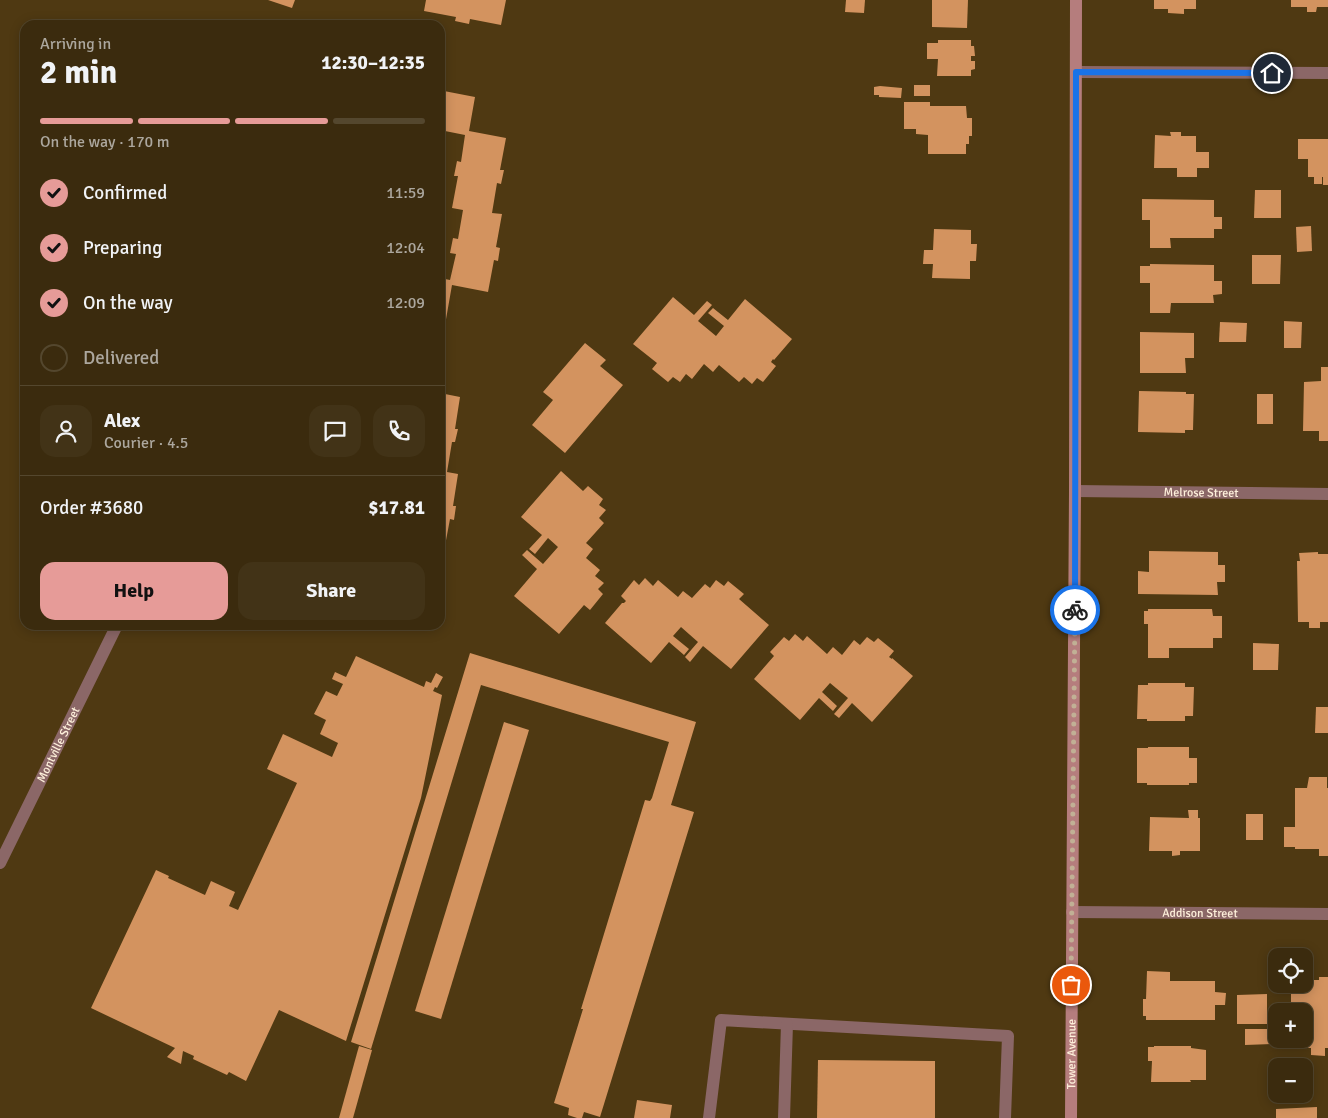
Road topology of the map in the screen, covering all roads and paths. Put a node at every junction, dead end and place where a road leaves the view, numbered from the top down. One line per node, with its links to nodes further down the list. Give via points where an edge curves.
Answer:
1 (1076, 0): 2 (main road, Tower Avenue)
2 (1076, 72): 3 (street); 4 (main road, Tower Avenue)
3 (1328, 74)
4 (1075, 491): 5 (street, Melrose Street); 8 (main road, Tower Avenue)
5 (1328, 494)
6 (115, 630): 7 (street, Montville Street)
7 (0, 863)
8 (1072, 912): 9 (street, Addison Street); 14 (main road, Tower Avenue)
9 (1328, 914)
10 (787, 1024): 11 (street, via 721,1020); 12 (street); 13 (street, via 1008,1036)
11 (709, 1118)
12 (784, 1118)
13 (1005, 1118)
14 (1071, 1118)

